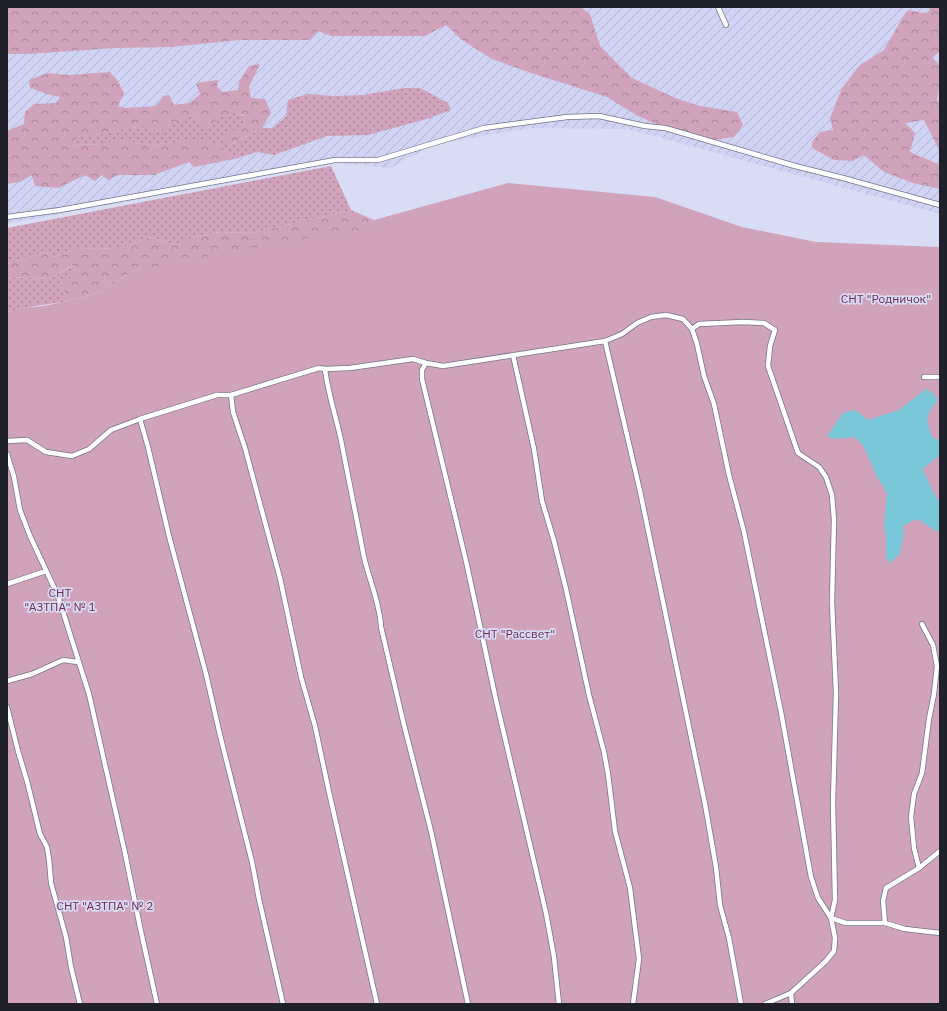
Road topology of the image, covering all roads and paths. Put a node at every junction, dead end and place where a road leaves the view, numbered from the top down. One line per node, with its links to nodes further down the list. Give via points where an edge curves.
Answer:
1 (718, 7): 2 (lane)
2 (726, 25)
3 (940, 205): 4 (lane, via 665,128 599,116 567,117 484,128 378,160 335,160 60,210)
4 (7, 217)
5 (692, 329): 6 (lane, via 683,319 651,317); 24 (lane, via 714,404 744,532 781,712 811,877 818,898); 24 (lane, via 699,324 743,322 764,323 775,330 768,366 782,407 798,453 819,467 826,477 832,495 832,602 836,693 833,796 834,900)
6 (605, 341): 7 (lane); 35 (lane, via 640,491 704,796 720,905 731,946)
7 (512, 355): 8 (lane, via 443,366); 34 (lane, via 534,449 542,501 566,589 604,752 615,831 630,888 639,959)
8 (426, 363): 9 (lane, via 413,359); 33 (lane, via 422,370 422,379 546,914)
9 (325, 369): 12 (lane, via 319,368); 32 (lane, via 365,558 431,831)
10 (924, 377): 11 (lane)
11 (940, 377)
12 (231, 395): 13 (lane, via 217,395); 31 (lane, via 233,412 280,578)
13 (140, 419): 14 (lane, via 111,430 89,450 72,456 46,452 27,440); 30 (lane, via 252,862)
14 (7, 441)
15 (7, 454): 16 (lane, via 20,510)
16 (46, 571): 17 (lane); 19 (lane, via 58,596)
17 (7, 584)
18 (922, 624): 23 (lane, via 932,645 937,666 922,773 914,794 911,817)
19 (78, 662): 20 (lane, via 63,660 32,674); 29 (lane, via 89,694)
20 (7, 681)
21 (7, 707): 28 (lane, via 40,834 47,847 51,883 66,937)
22 (940, 851): 23 (lane)
23 (919, 868): 25 (lane, via 886,888 883,901)
24 (831, 918): 25 (lane, via 846,923); 27 (lane, via 835,938 834,951)
25 (885, 923): 26 (lane, via 905,929)
26 (940, 933)
27 (791, 993): 36 (lane); 37 (lane)
28 (80, 1004)
29 (157, 1004)
30 (283, 1004)
31 (377, 1004)
32 (468, 1004)
33 (559, 1004)
34 (633, 1004)
35 (741, 1004)
36 (765, 1004)
37 (792, 1004)

